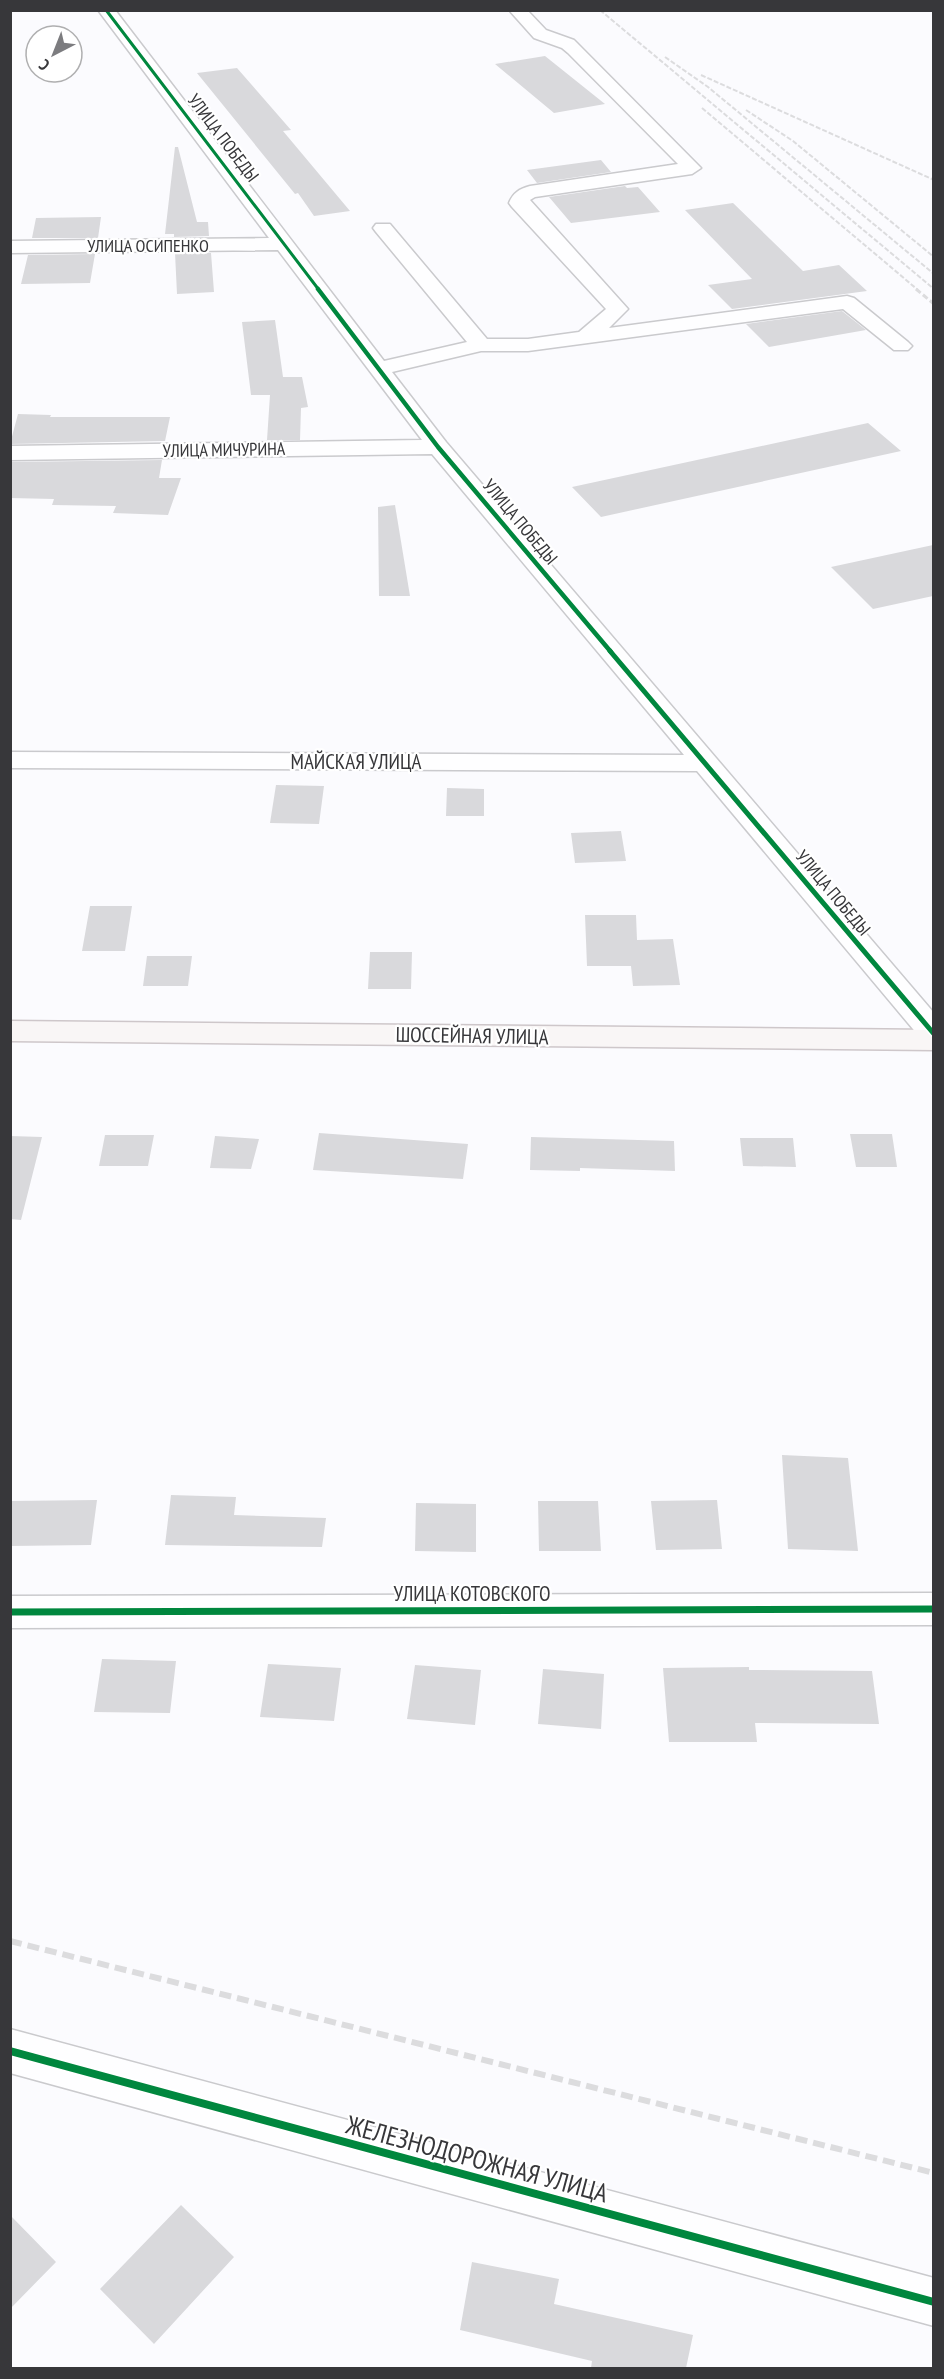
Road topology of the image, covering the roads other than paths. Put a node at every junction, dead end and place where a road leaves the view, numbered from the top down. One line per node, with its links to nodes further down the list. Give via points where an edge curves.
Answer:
1 (106, 10): 4 (street, УЛИЦА ПОБЕДЫ)
2 (517, 10): 6 (street, via 540,34 574,49 692,168 530,192 520,197 519,203 618,309)
3 (383, 228): 7 (street)
4 (285, 244): 5 (street, УЛИЦА ОСИПЕНКО); 9 (street, УЛИЦА ПОБЕДЫ)
5 (10, 247)
6 (586, 337): 7 (street, via 528,345); 8 (street, via 848,302)
7 (481, 345): 9 (street)
8 (901, 346)
9 (379, 369): 10 (street, УЛИЦА ПОБЕДЫ)
10 (438, 447): 11 (street, УЛИЦА МИЧУРИНА); 13 (street, УЛИЦА ПОБЕДЫ)
11 (10, 453)
12 (10, 760): 13 (street, МАЙСКАЯ УЛИЦА)
13 (702, 763): 15 (street, УЛИЦА ПОБЕДЫ)
14 (10, 1031): 16 (main road, ШОССЕЙНАЯ УЛИЦА)
15 (933, 1034)
16 (933, 1040)
17 (933, 1610): 18 (street, УЛИЦА КОТОВСКОГО)
18 (10, 1612)
19 (10, 2051): 20 (street, ЖЕЛЕЗНОДОРОЖНАЯ УЛИЦА)
20 (933, 2302)

